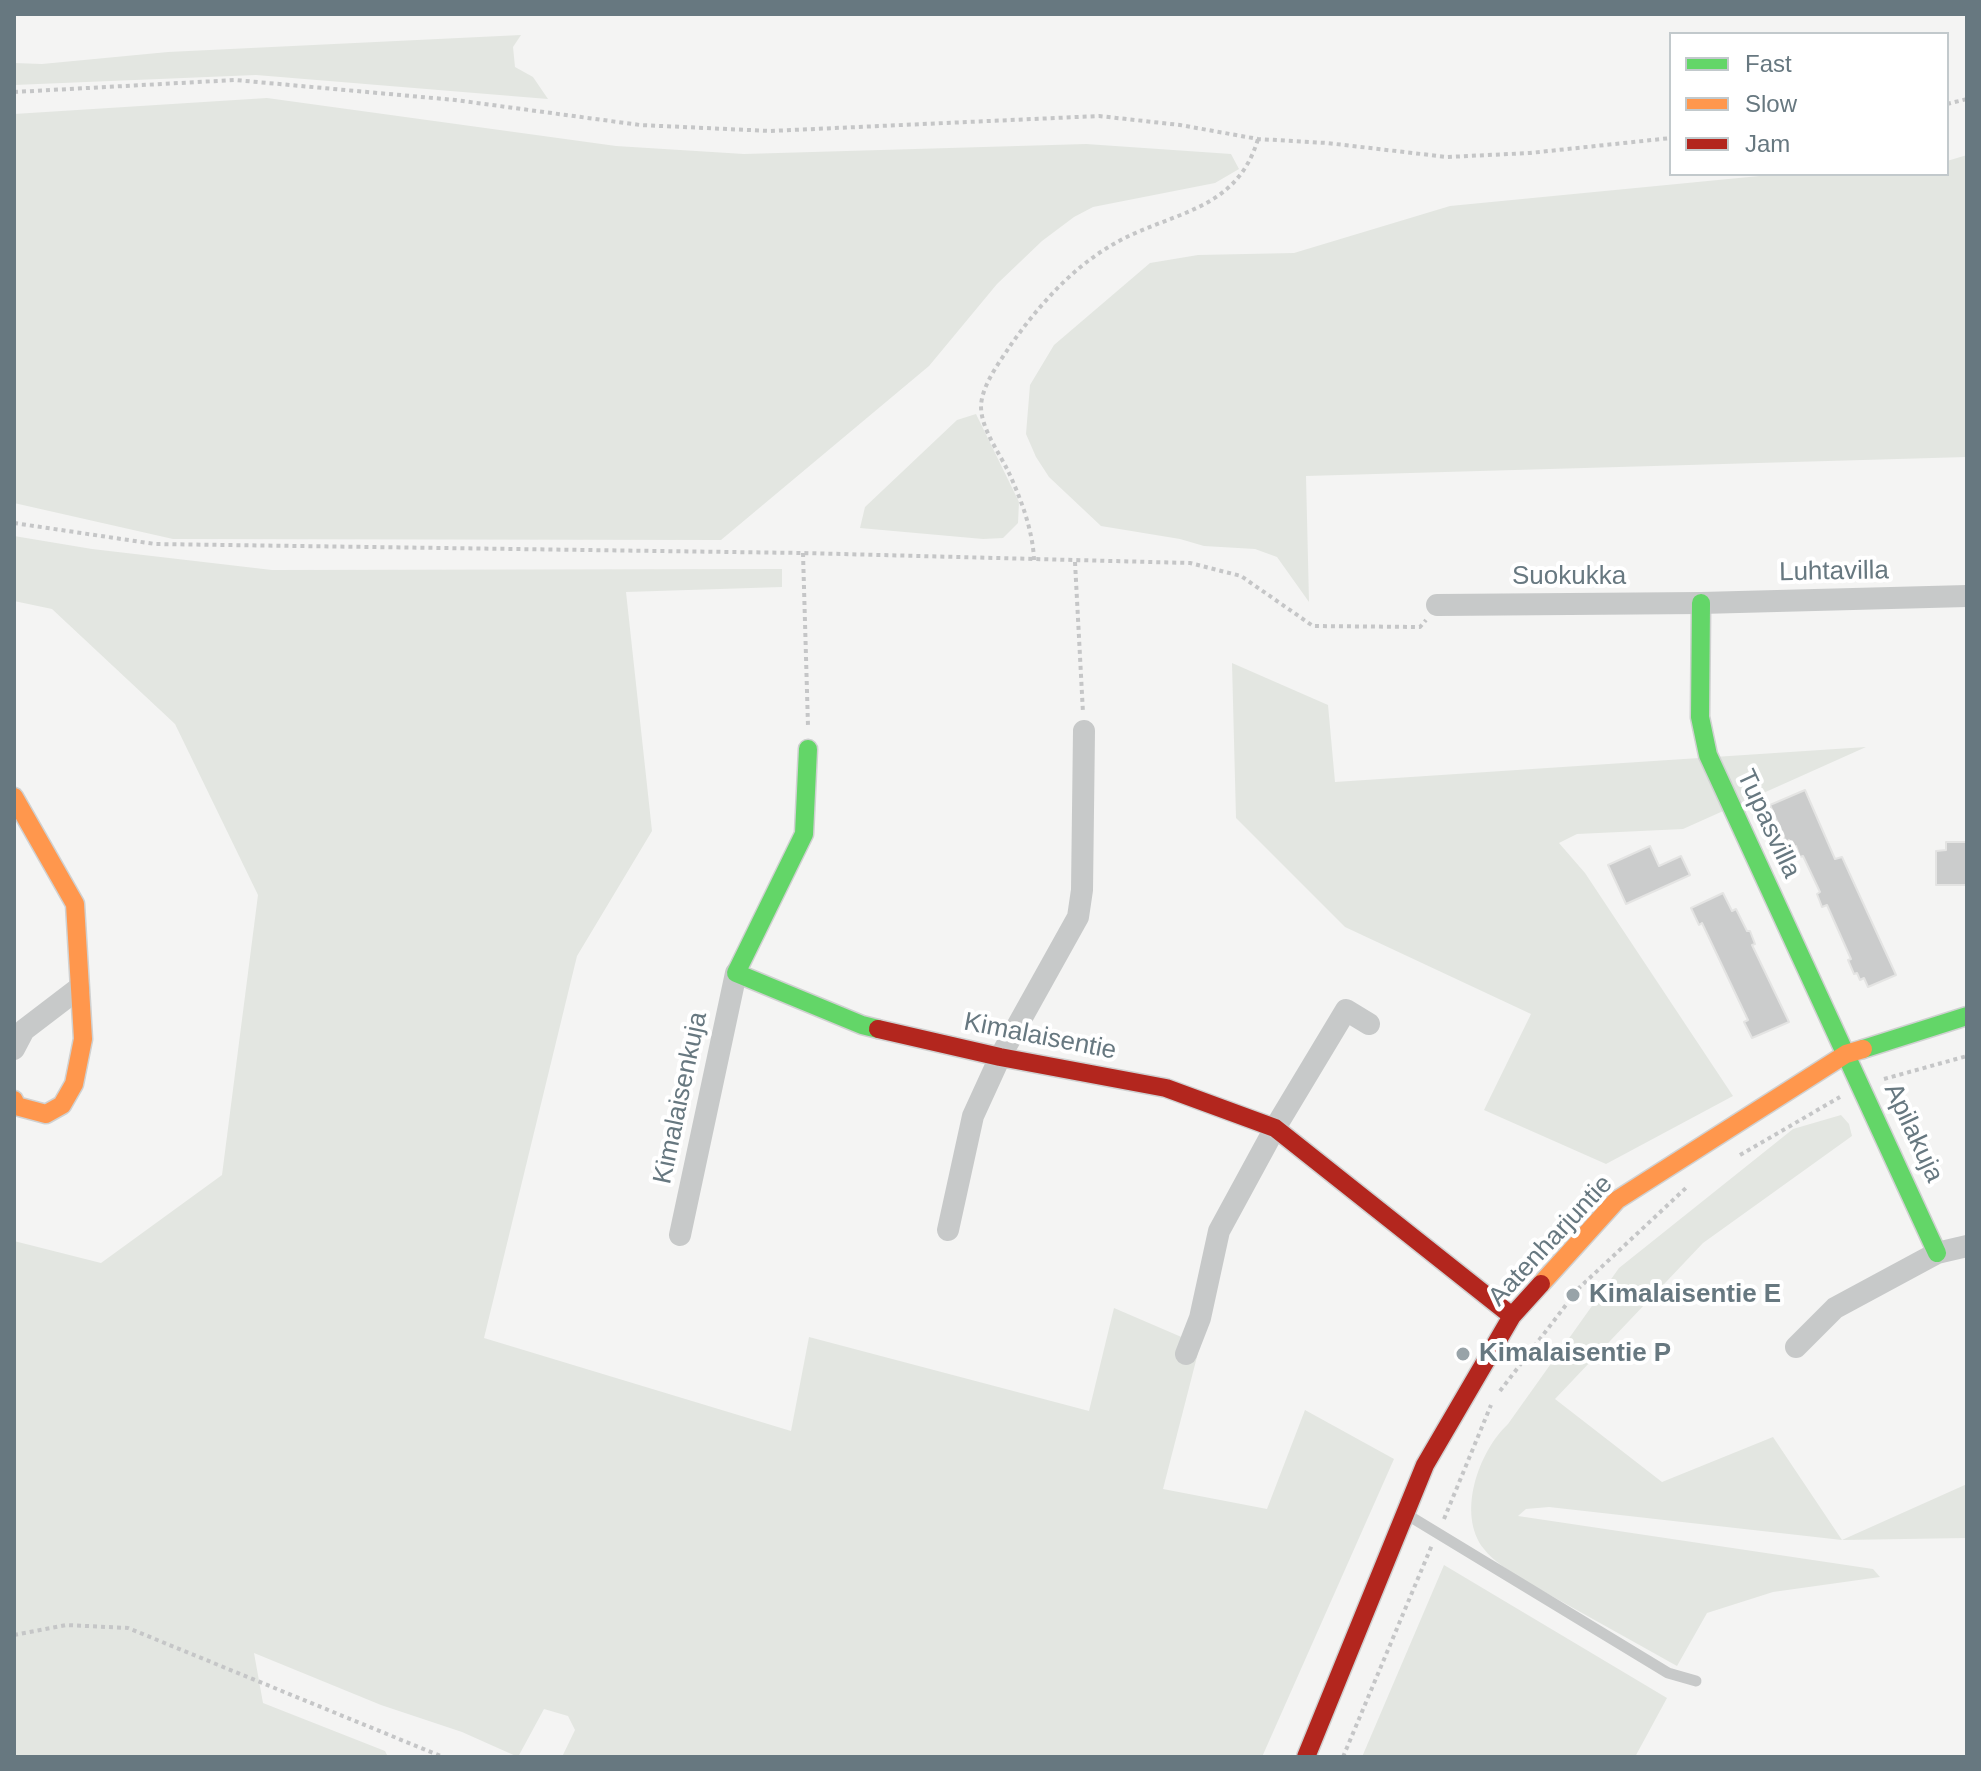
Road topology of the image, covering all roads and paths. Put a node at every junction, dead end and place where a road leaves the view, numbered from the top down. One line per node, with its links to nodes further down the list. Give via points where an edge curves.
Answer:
1 (14, 92): 3 (path, via 235,80 682,128 770,131 1099,116)
2 (1669, 138): 3 (path, via 1447,157)
3 (1258, 139): 6 (path, via 1252,161 1221,196 1109,246 1082,265 1027,321 986,387 983,419 1010,475)
4 (14, 523): 5 (path, via 155,544)
5 (803, 553): 6 (path); 12 (path)
6 (1034, 560): 7 (path)
7 (1075, 561): 10 (path, via 1190,563 1241,576 1313,626 1420,627); 11 (path)
8 (1967, 596): 9 (street, Luhtavilla)
9 (1701, 603): 10 (street, Suokukka); 19 (street, Tupasvilla, via 1700,717 1708,755)
10 (1437, 605)
11 (1084, 731): 21 (street, via 1078,917)
12 (808, 749): 14 (street, via 804,834)
13 (14, 797): 15 (street, via 75,904)
14 (736, 973): 21 (street, Kimalaisentie, via 862,1025); 28 (street, Kimalaisenkuja)
15 (79, 988): 18 (street, via 24,1030); 23 (street, via 83,1039 74,1084 62,1105 46,1114 16,1106)
16 (1967, 1016): 19 (street, Aatenharjuntie)
17 (1369, 1024): 24 (street, via 1346,1010)
18 (14, 1049)
19 (1846, 1054): 22 (street, Apilakuja); 31 (street, Aatenharjuntie, via 1617,1200)
20 (1967, 1056): 22 (path)
21 (1000, 1057): 24 (street, Kimalaisentie, via 1166,1088); 27 (street, via 973,1116)
22 (1860, 1085): 25 (path); 30 (street, Apilakuja)
23 (14, 1100)
24 (1275, 1128): 31 (street, Kimalaisentie); 33 (street, via 1219,1231 1200,1318)
25 (1735, 1157)
26 (1695, 1181): 35 (path, via 1579,1288 1495,1397)
27 (948, 1230)
28 (680, 1235)
29 (1967, 1246): 30 (street)
30 (1937, 1253): 32 (street, via 1835,1308)
31 (1512, 1316): 34 (street, Aatenharjuntie, via 1425,1465)
32 (1796, 1347)
33 (1186, 1354)
34 (1406, 1513): 35 (lane); 40 (street, Aatenharjuntie)
35 (1438, 1533): 37 (lane, via 1668,1673); 41 (path)
36 (14, 1635): 38 (path, via 66,1625 128,1628)
37 (1696, 1681)
38 (429, 1754): 39 (path)
39 (443, 1757)
40 (1306, 1757)
41 (1343, 1757)

